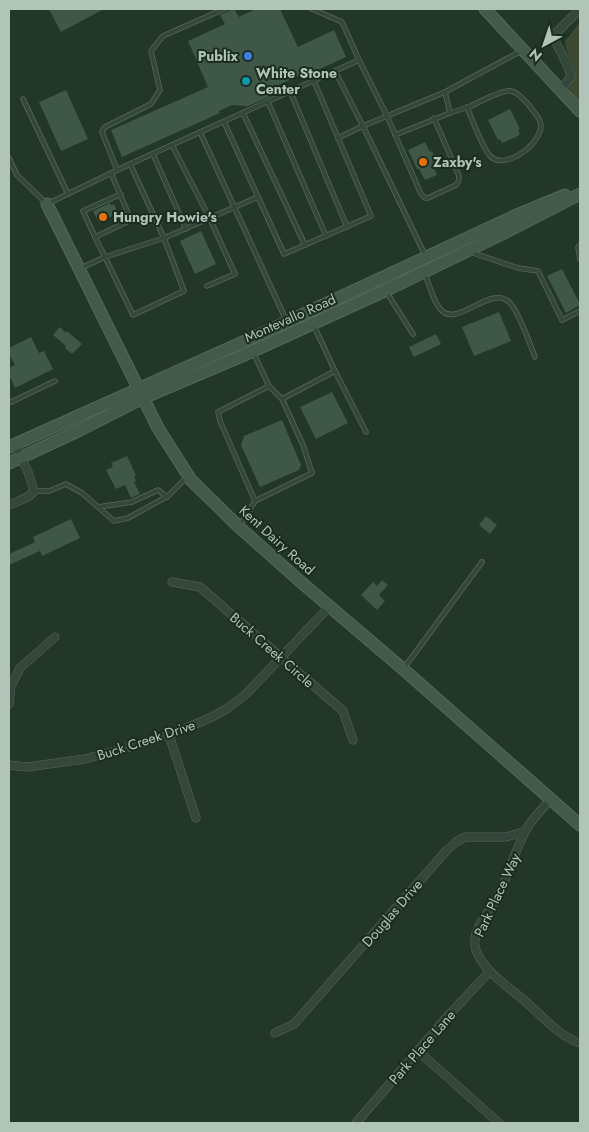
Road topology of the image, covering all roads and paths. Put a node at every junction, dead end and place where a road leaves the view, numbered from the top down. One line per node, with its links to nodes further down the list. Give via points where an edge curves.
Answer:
1 (224, 9): 29 (lane, via 163,36 150,51 160,90 151,104 105,127 102,132)
2 (312, 9): 6 (lane, via 342,22)
3 (485, 9): 5 (main road)
4 (580, 9): 9 (street, via 553,36 571,77)
5 (523, 49): 9 (main road); 11 (lane)
6 (359, 60): 7 (lane); 18 (lane)
7 (335, 71): 8 (lane); 21 (lane)
8 (314, 81): 10 (lane); 24 (lane)
9 (561, 90): 15 (main road)
10 (290, 91): 13 (lane); 39 (lane)
11 (445, 92): 17 (lane); 18 (lane)
12 (23, 99): 32 (lane)
13 (268, 102): 16 (lane); 41 (lane)
14 (467, 107): 14 (lane, via 512,90 528,104 540,121 540,129 530,147 513,158 496,160 486,149); 17 (lane)
15 (580, 111)
16 (243, 113): 20 (lane); 44 (lane)
17 (450, 113): 19 (lane)
18 (387, 116): 21 (lane); 23 (lane)
19 (434, 118): 23 (lane); 23 (lane, via 459,179 456,185 428,198 421,194)
20 (224, 122): 22 (lane); 35 (lane)
21 (363, 126): 24 (lane); 48 (lane)
22 (200, 132): 25 (lane); 37 (lane)
23 (395, 135)
24 (338, 138): 39 (lane, via 371,216)
25 (172, 145): 26 (lane); 38 (lane)
26 (153, 154): 28 (lane); 40 (lane)
27 (9, 158): 36 (lane, via 17,175)
28 (130, 164): 29 (lane); 43 (lane)
29 (117, 170): 30 (lane)
30 (111, 173): 32 (lane); 33 (lane)
31 (580, 188): 48 (main road, Montevallo Road)
32 (68, 194): 36 (lane)
33 (121, 194): 42 (lane, via 131,220); 42 (lane, via 83,211)
34 (580, 194): 46 (main road, Montevallo Road)
35 (258, 197): 37 (lane); 44 (lane, via 284,254)
36 (47, 204): 50 (main road, Kent Dairy Road)
37 (235, 208): 38 (lane); 55 (lane)
38 (210, 219): 40 (lane); 52 (lane, via 235,274)
39 (347, 227): 41 (lane)
40 (186, 229): 43 (lane)
41 (326, 236): 44 (lane)
42 (96, 237): 47 (lane)
43 (164, 238): 47 (lane); 47 (lane, via 184,291 133,314)
44 (305, 245)
45 (580, 245): 49 (lane)
46 (468, 251): 51 (main road, Montevallo Road); 54 (lane, via 518,268 538,270 562,320)
47 (105, 257): 50 (lane)
48 (422, 259): 51 (lane); 55 (main road, Montevallo Road)
49 (580, 259)
50 (79, 268): 63 (main road, Kent Dairy Road)
51 (424, 272): 53 (main road, Montevallo Road); 59 (lane, via 438,307 447,314 454,315 495,298 508,301)
52 (207, 286)
53 (386, 291): 56 (main road, Montevallo Road); 57 (lane)
54 (580, 311)
55 (287, 322): 63 (main road, Montevallo Road)
56 (313, 324): 58 (main road, Montevallo Road); 60 (lane)
57 (413, 334)
58 (252, 351): 62 (lane); 63 (main road, Montevallo Road)
59 (535, 357)
60 (335, 371): 64 (lane); 66 (lane)
61 (56, 381): 65 (lane)
62 (269, 386): 64 (lane); 73 (lane, via 218,412)
63 (141, 393): 67 (main road, Montevallo Road); 68 (main road, Montevallo Road, via 80,430); 70 (main road, Kent Dairy Road)
64 (282, 399): 73 (lane, via 312,473)
65 (9, 403)
66 (366, 432)
67 (12, 445): 68 (street)
68 (20, 458): 69 (main road, Montevallo Road); 71 (street)
69 (9, 463)
70 (188, 476): 72 (lane); 76 (main road, Kent Dairy Road)
71 (34, 491): 74 (street); 75 (lane, via 49,492 66,484)
72 (167, 497): 75 (lane, via 158,490 132,502); 75 (lane, via 114,522)
73 (255, 501): 76 (lane)
74 (9, 505)
75 (98, 507)
76 (239, 527): 79 (main road, Kent Dairy Road)
77 (482, 562): 82 (lane)
78 (172, 582): 81 (street, Buck Creek Circle, via 200,586)
79 (329, 607): 81 (street, Buck Creek Drive); 82 (main road, Kent Dairy Road)
80 (54, 637): 83 (street, via 20,668 11,686)
81 (281, 658): 84 (street, Buck Creek Drive, via 228,708); 85 (street, Buck Creek Circle, via 342,711)
82 (402, 670): 87 (main road, Kent Dairy Road)
83 (9, 704)
84 (168, 735): 86 (street, Buck Creek Drive, via 85,759); 88 (street)
85 (353, 740)
86 (9, 765)
87 (551, 799): 89 (main road, Kent Dairy Road); 90 (street, Park Place Way)
88 (196, 818)
89 (580, 825)
90 (526, 830): 91 (street, Park Place Way, via 499,895 485,915 476,937 476,950); 92 (street, Douglas Drive, via 506,837 465,837 456,842 294,1024)
91 (490, 971): 93 (street, Park Place Way, via 551,1024); 94 (street, Park Place Lane)
92 (275, 1033)
93 (580, 1043)
94 (418, 1052): 95 (street, Park Place Lane); 96 (street)
95 (356, 1123)
96 (499, 1123)

